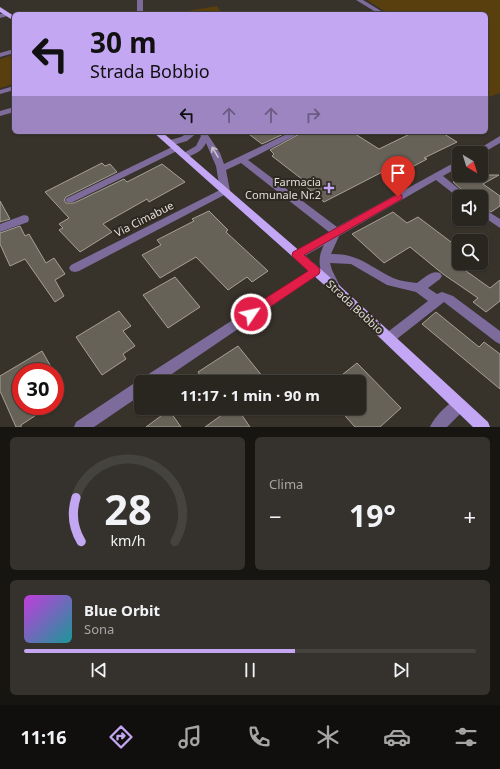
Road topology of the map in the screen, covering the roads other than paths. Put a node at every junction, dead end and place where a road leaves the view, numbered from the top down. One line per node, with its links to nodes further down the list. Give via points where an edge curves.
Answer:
1 (140, 0): 4 (street)
2 (359, 0): 5 (street)
3 (0, 9): 6 (main road)
4 (140, 12)
5 (380, 12)
6 (8, 14): 7 (street); 8 (main road)
7 (0, 16)
8 (12, 17)
9 (12, 52): 10 (street)
10 (0, 55)
11 (12, 89): 12 (street)
12 (0, 92)
13 (12, 110): 14 (street)
14 (0, 114)
15 (159, 134): 20 (main road, Strada Bobbio)
16 (191, 134): 20 (street)
17 (204, 134): 22 (street, via 199,148); 25 (street, one-way to 17)
18 (294, 134): 23 (street)
19 (500, 139): 21 (street)
20 (173, 146): 22 (main road, Strada Bobbio); 29 (street)
21 (488, 146)
22 (184, 155): 28 (main road, Strada Bobbio)
23 (241, 159): 25 (street); 34 (street)
24 (452, 166): 26 (street)
25 (223, 168): 28 (street)
26 (436, 176): 27 (street); 34 (street)
27 (455, 190)
28 (225, 191): 35 (main road, Strada Bobbio); 37 (street, Via Cimabue)
29 (70, 200)
30 (488, 215): 32 (street)
31 (24, 220): 33 (street)
32 (500, 224)
33 (0, 228)
34 (336, 232): 35 (street); 36 (street)
35 (297, 255): 38 (main road, Strada Bobbio)
36 (324, 259): 40 (street, via 324,269); 41 (street, via 353,260 391,282)
37 (75, 268)
38 (315, 271): 40 (main road, Strada Bobbio); 45 (street)
39 (436, 276): 41 (street)
40 (335, 288): 43 (main road, Strada Bobbio)
41 (420, 288): 42 (street)
42 (437, 301): 43 (street); 44 (street, via 442,297 449,300)
43 (388, 338): 47 (main road, Strada Bobbio)
44 (500, 338)
45 (159, 375)
46 (134, 392): 48 (street)
47 (460, 405): 49 (street); 50 (main road, Strada Bobbio)
48 (82, 427)
49 (437, 427)
50 (483, 427)

